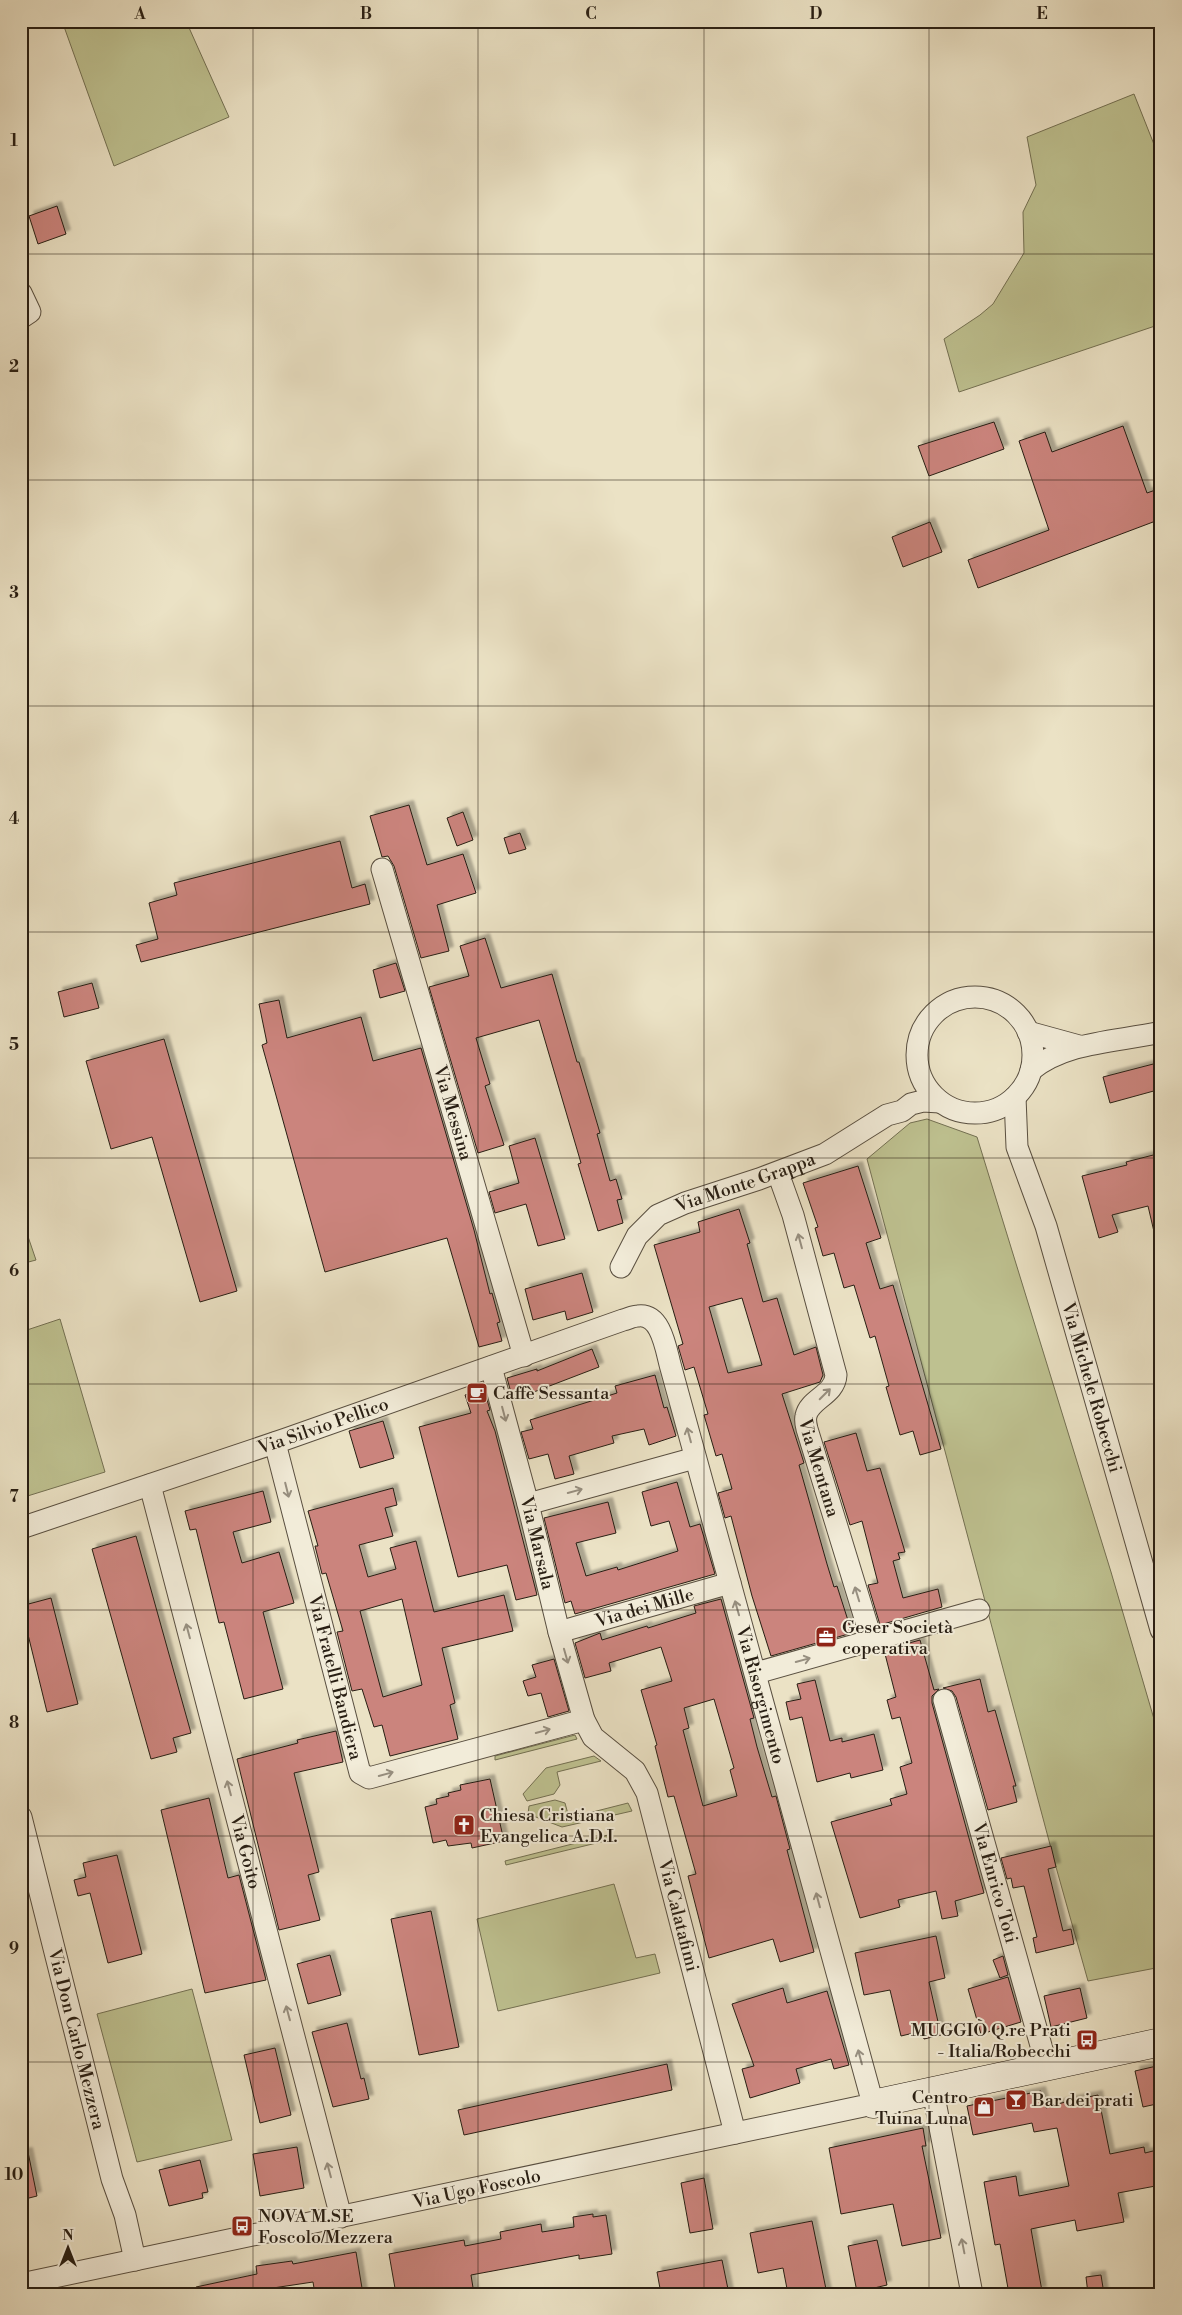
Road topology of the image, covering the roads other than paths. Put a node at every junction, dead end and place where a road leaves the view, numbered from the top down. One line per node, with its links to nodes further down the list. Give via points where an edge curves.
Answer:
1 (21, 293): 2 (street, via 30,312)
2 (21, 318)
3 (382, 869): 17 (street, Via Messina)
4 (1028, 1032): 6 (street); 7 (street, via 1033,1051); 8 (street, via 1018,1016 1002,1004 984,998 965,998 946,1004 921,1033 917,1052)
5 (1161, 1032): 6 (street)
6 (1079, 1046): 7 (street, via 1044,1060)
7 (1031, 1070): 9 (street)
8 (919, 1071): 10 (street, via 927,1088); 12 (street, Via Monte Grappa, via 908,1093)
9 (1015, 1098): 11 (street, via 999,1108); 13 (street, Via Michele Robecchi)
10 (940, 1102): 11 (street, via 959,1111); 12 (street, Via Monte Grappa, via 923,1101)
11 (980, 1113): 13 (street, Via Michele Robecchi, via 995,1123)
12 (887, 1115): 14 (street, Via Monte Grappa, via 825,1154)
13 (1017, 1147): 26 (street, Via Michele Robecchi, via 1046,1226)
14 (778, 1173): 15 (street, Via Monte Grappa, via 658,1215 637,1236); 28 (street, Via Mentana, one-way to 14, via 806,1429 806,1415 836,1382 836,1375 793,1215)
15 (621, 1267)
16 (623, 1320): 17 (street, Via Silvio Pellico); 20 (street, Via Risorgimento, one-way to 16, via 657,1323 649,1317 639,1316)
17 (524, 1356): 18 (street, Via Silvio Pellico)
18 (491, 1367): 19 (street, Via Silvio Pellico); 22 (street, Via Marsala, one-way to 22)
19 (275, 1443): 21 (street, Via Silvio Pellico); 31 (street, Via Fratelli Bandiera, one-way to 31, via 360,1773 369,1778)
20 (695, 1458): 22 (street, one-way to 20); 24 (street, Via Risorgimento)
21 (150, 1485): 23 (street, Via Silvio Pellico); 38 (street, Via Goito, one-way to 21)
22 (528, 1504): 27 (street, Via Marsala)
23 (21, 1528)
24 (730, 1583): 27 (street, Via dei Mille); 29 (street, Via Risorgimento, one-way to 24)
25 (978, 1610): 28 (street)
26 (1161, 1630)
27 (559, 1632): 31 (street, Via Marsala, one-way to 31)
28 (872, 1641): 29 (street, one-way to 28)
29 (756, 1673): 36 (street, Via Risorgimento, one-way to 29)
30 (944, 1700): 34 (street, Via Enrico Toti)
31 (584, 1720): 37 (street, Via Calatafimi, via 593,1737 635,1770 647,1793)
32 (21, 1817): 39 (street, Via Don Carlo Mezzera)
33 (1161, 2042): 34 (street)
34 (1047, 2067): 35 (street)
35 (933, 2091): 36 (street); 41 (street, one-way to 35)
36 (873, 2104): 37 (street, Via Ugo Foscolo)
37 (734, 2133): 38 (street, Via Ugo Foscolo)
38 (341, 2217): 39 (street, Via Ugo Foscolo)
39 (135, 2260): 40 (street, Via Ugo Foscolo)
40 (21, 2284)
41 (972, 2294)

